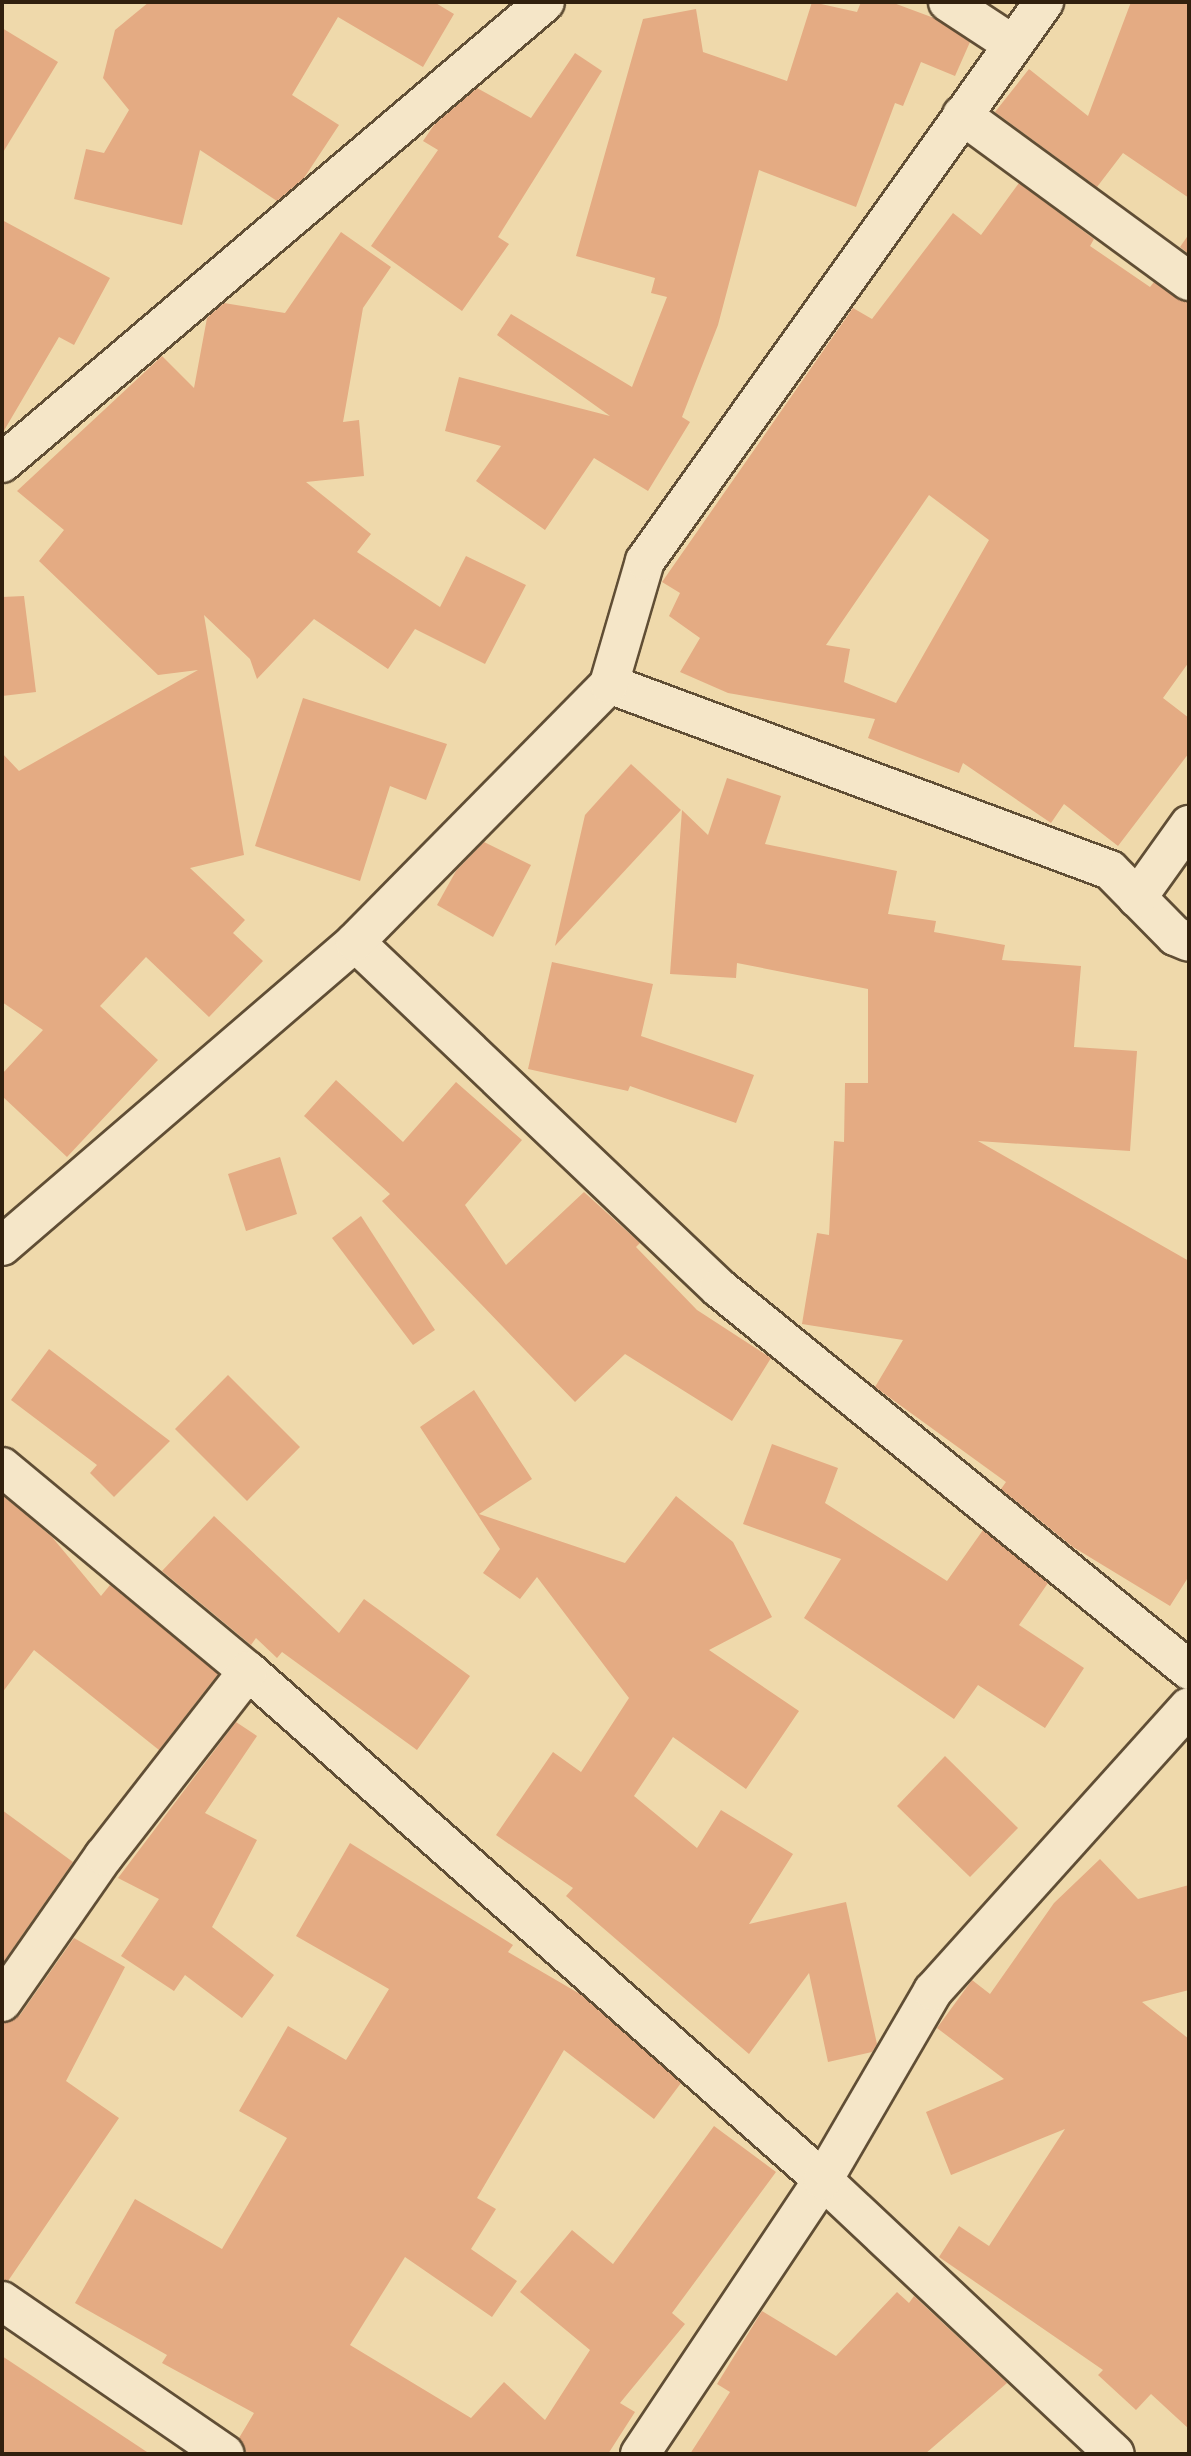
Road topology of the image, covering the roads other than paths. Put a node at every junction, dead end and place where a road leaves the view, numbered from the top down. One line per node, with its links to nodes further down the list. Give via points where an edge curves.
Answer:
1 (545, 2): 7 (street)
2 (948, 2): 4 (street)
3 (1044, 2): 4 (street)
4 (1012, 44): 5 (street)
5 (962, 115): 6 (street); 8 (street, via 645,561)
6 (1189, 281)
7 (2, 463)
8 (609, 684): 10 (street, via 1110,870); 11 (street)
9 (1189, 825): 10 (street)
10 (1137, 898): 12 (street, via 1175,936)
11 (355, 942): 13 (street); 15 (street, via 719,1287)
12 (1189, 942)
13 (2, 1246)
14 (2, 1467): 16 (street)
15 (1189, 1670)
16 (248, 1671): 18 (street, via 104,1856); 19 (street)
17 (1189, 1707): 19 (street, via 933,1991)
18 (2, 2002)
19 (823, 2180): 22 (street); 23 (street)
20 (2, 2301): 21 (street)
21 (226, 2454)
22 (640, 2454)
23 (1115, 2454)

